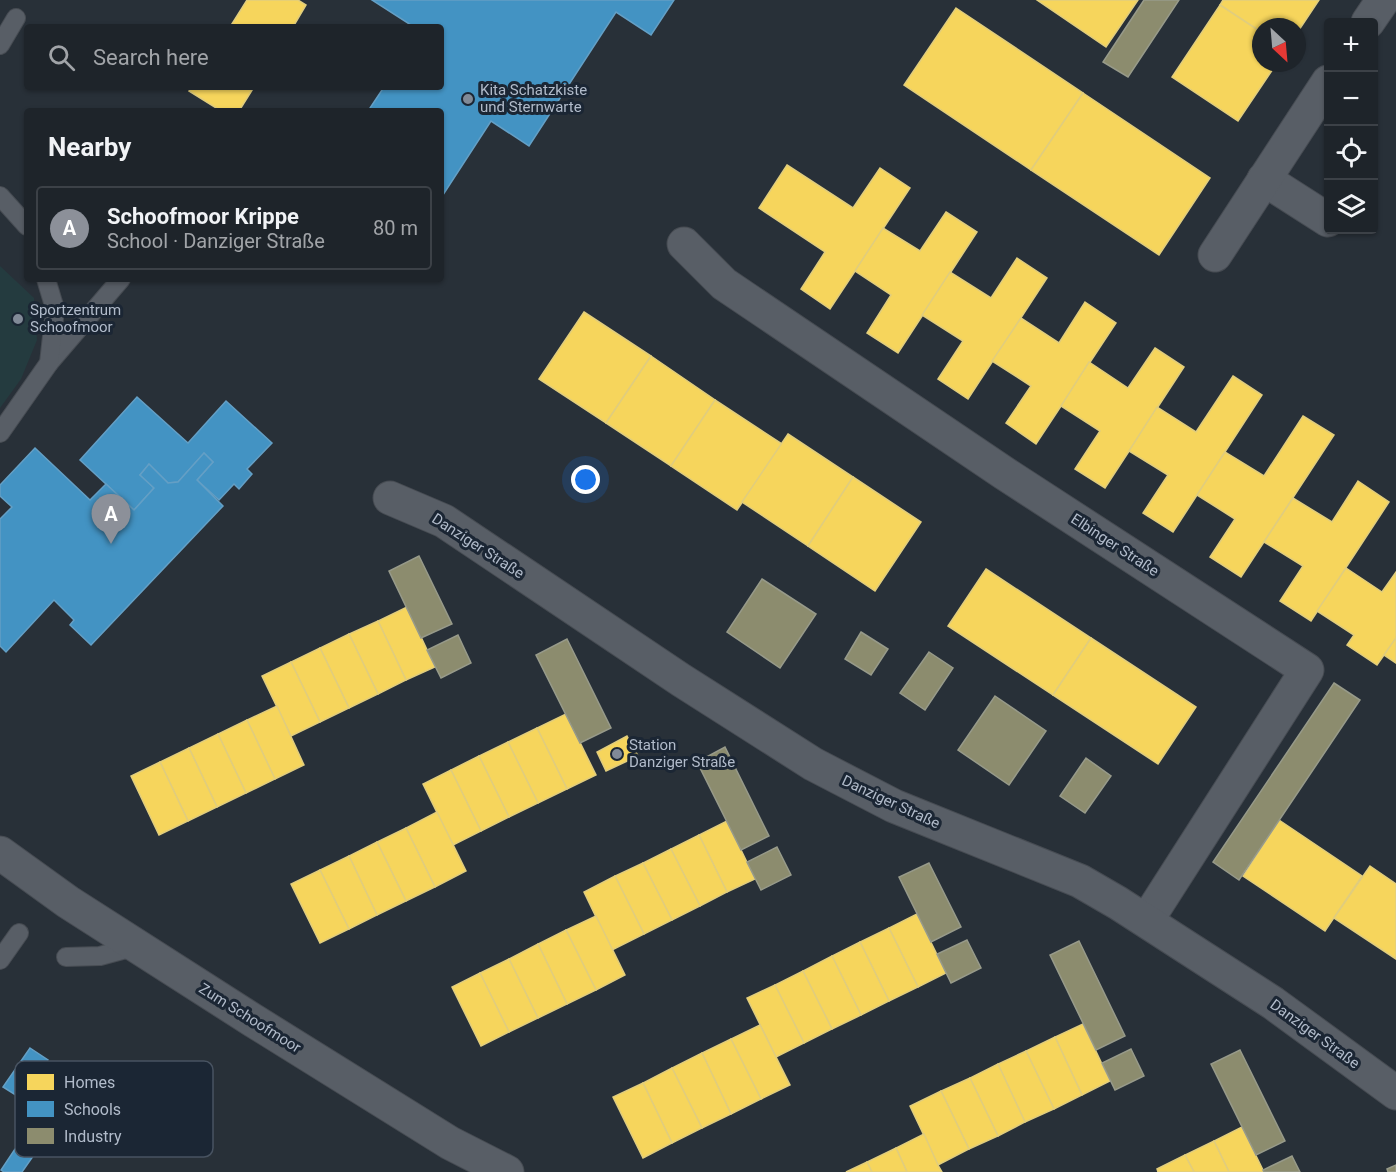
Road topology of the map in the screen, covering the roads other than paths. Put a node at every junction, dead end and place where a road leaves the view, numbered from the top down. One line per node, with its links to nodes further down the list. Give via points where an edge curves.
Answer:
1 (1383, 0): 3 (street)
2 (16, 18): 4 (lane)
3 (1371, 18)
4 (0, 45)
5 (1324, 89): 6 (street)
6 (1264, 179): 8 (street); 11 (street)
7 (0, 196): 9 (lane)
8 (1324, 217)
9 (24, 223)
10 (684, 244): 18 (street, Elbinger Straße, via 724,284 1307,670)
11 (1215, 255)
12 (47, 282): 14 (lane, via 55,309)
13 (118, 282): 14 (lane)
14 (49, 363): 15 (lane)
15 (0, 433)
16 (390, 498): 18 (street, Danziger Straße, via 444,521 813,764 894,806 1080,881)
17 (0, 853): 20 (street, Zum Schoofmoor, via 68,903)
18 (1147, 920): 23 (street, Danziger Straße, via 1273,1003)
19 (19, 933): 22 (lane)
20 (137, 946): 21 (lane, via 100,956); 24 (street, Zum Schoofmoor, via 450,1143)
21 (66, 957)
22 (0, 960)
23 (1396, 1093)
24 (507, 1172)

